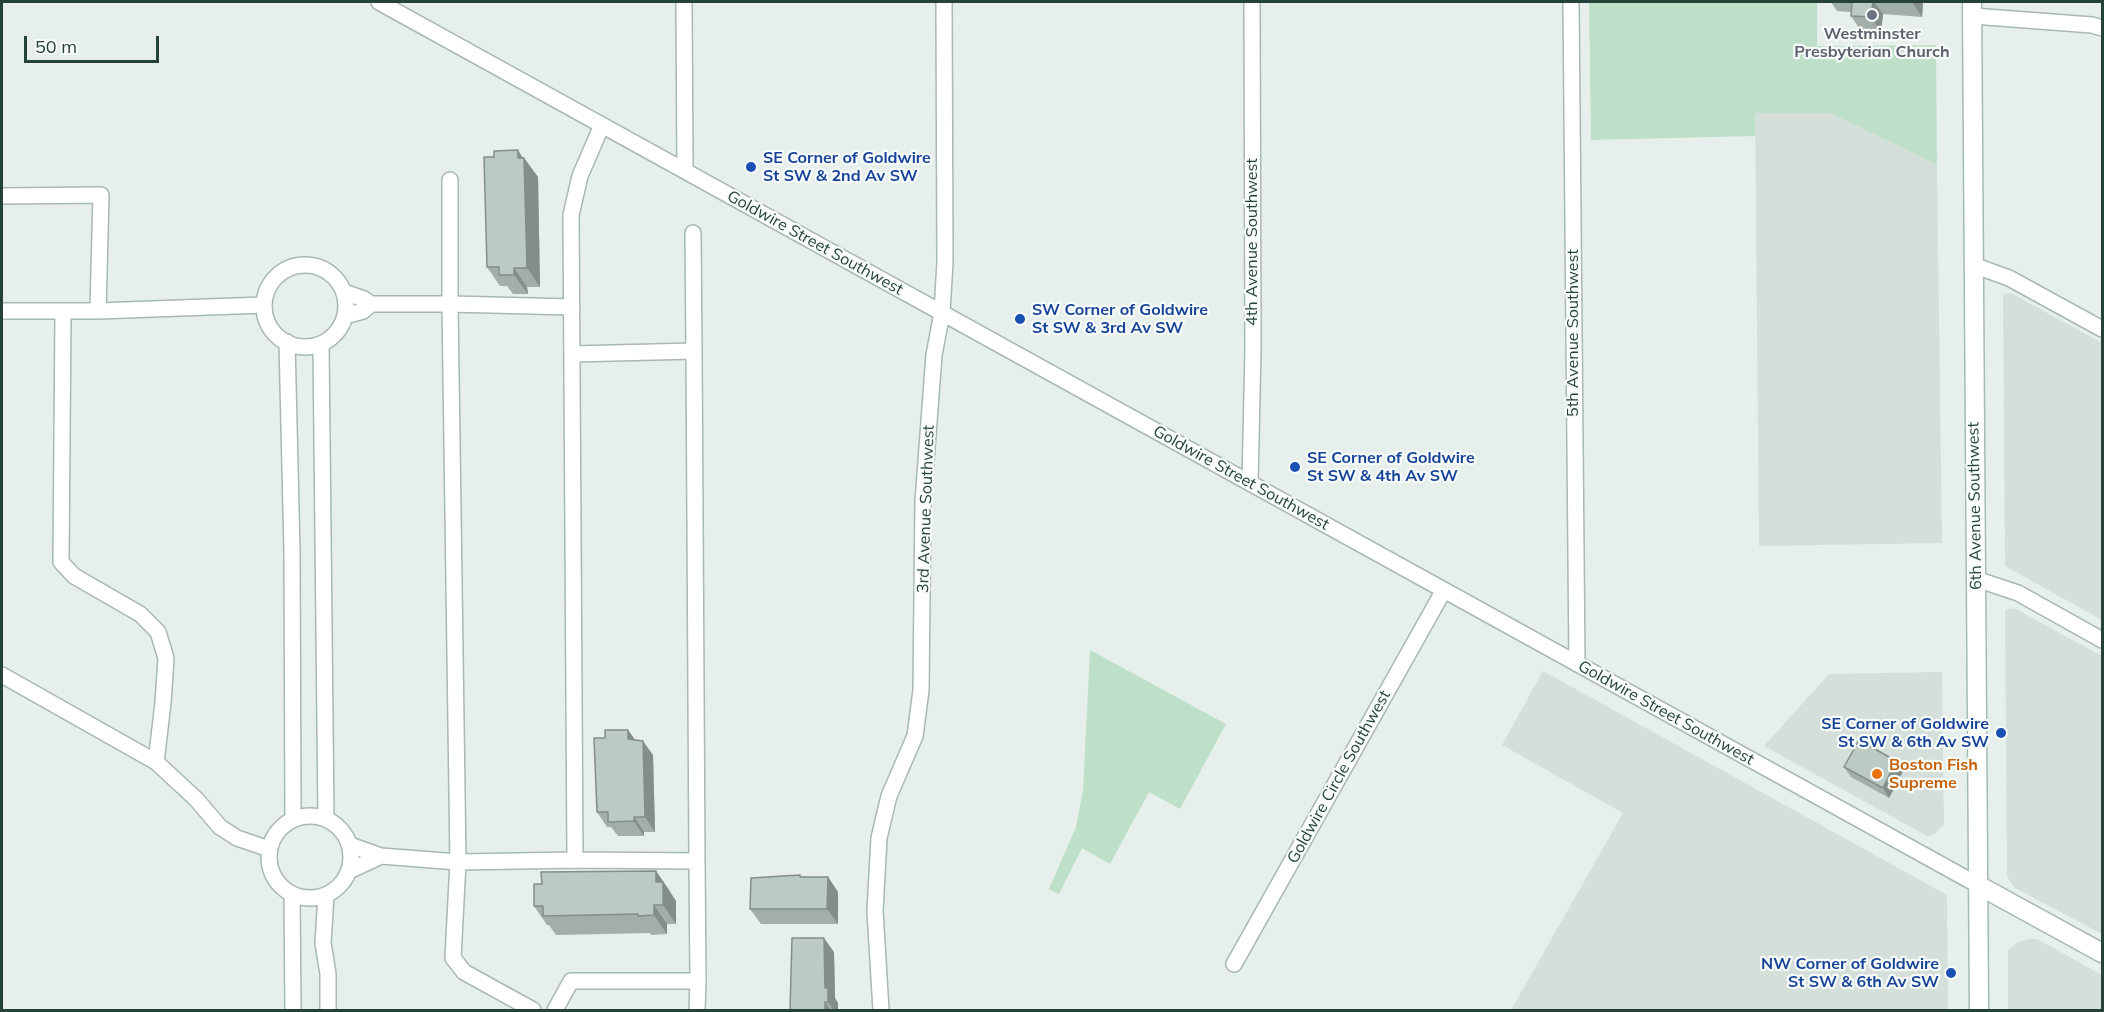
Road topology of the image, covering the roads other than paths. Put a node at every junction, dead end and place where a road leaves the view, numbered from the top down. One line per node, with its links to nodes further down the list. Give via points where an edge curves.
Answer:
1 (379, 2): 8 (street, Goldwire Street Southwest)
2 (684, 2): 9 (street)
3 (944, 2): 22 (street, 3rd Avenue Southwest)
4 (1252, 2): 29 (street, 4th Avenue Southwest)
5 (1571, 2): 33 (street, 5th Avenue Southwest)
6 (1973, 9): 7 (street); 13 (main road, 6th Avenue Southwest)
7 (2103, 28)
8 (602, 125): 9 (street, Goldwire Street Southwest); 18 (street, via 580,176 571,215)
9 (685, 171): 22 (street, Goldwire Street Southwest)
10 (450, 180): 16 (street)
11 (2, 196): 21 (street, via 101,195)
12 (693, 233): 27 (street)
13 (1973, 265): 24 (street, via 2009,278); 30 (main road, 6th Avenue Southwest)
14 (344, 292): 15 (street); 17 (street, via 333,274 321,267 294,265 272,280); 23 (street)
15 (371, 304): 16 (street); 23 (street)
16 (450, 304): 18 (street); 43 (street)
17 (263, 305): 21 (street); 25 (street, via 272,330)
18 (572, 307): 28 (street)
19 (2, 311): 20 (street)
20 (63, 311): 21 (street); 35 (street, via 61,562 74,576 140,615 158,632 166,658)
21 (98, 311)
22 (942, 313): 29 (street, Goldwire Street Southwest); 56 (street, 3rd Avenue Southwest, via 934,354 923,501 921,690 915,736 889,796 879,838 875,911)
23 (345, 316): 26 (street, via 333,336)
24 (2103, 329)
25 (287, 342): 26 (street, via 294,346); 36 (street)
26 (321, 345): 37 (street)
27 (694, 351): 28 (street); 42 (street)
28 (573, 354): 41 (street)
29 (1250, 483): 31 (street, Goldwire Street Southwest)
30 (1976, 579): 32 (street, via 2018,593); 45 (main road, 6th Avenue Southwest)
31 (1444, 590): 33 (street, Goldwire Street Southwest); 49 (street, Goldwire Circle Southwest)
32 (2103, 640)
33 (1577, 663): 45 (street, Goldwire Street Southwest)
34 (2, 675): 35 (street)
35 (156, 762): 39 (street, via 220,827 237,838)
36 (292, 819): 37 (street, via 308,815); 39 (street, via 274,836)
37 (326, 819): 38 (street, via 344,833)
38 (350, 845): 40 (street); 44 (street)
39 (269, 849): 46 (street, via 273,876)
40 (381, 856): 43 (street); 44 (street)
41 (575, 860): 42 (street); 43 (street)
42 (697, 861): 50 (street)
43 (458, 862): 53 (street, via 453,958 464,972)
44 (349, 871): 47 (street, via 342,883)
45 (1978, 885): 48 (main road, Goldwire Street Southwest); 57 (main road, 6th Avenue Southwest)
46 (292, 895): 47 (street); 51 (street)
47 (326, 895): 52 (street)
48 (2103, 953)
49 (1234, 964)
50 (699, 981): 54 (street, via 571,981); 55 (street)
51 (293, 1011)
52 (328, 1011)
53 (533, 1011)
54 (555, 1011)
55 (696, 1011)
56 (881, 1011)
57 (1978, 1011)

